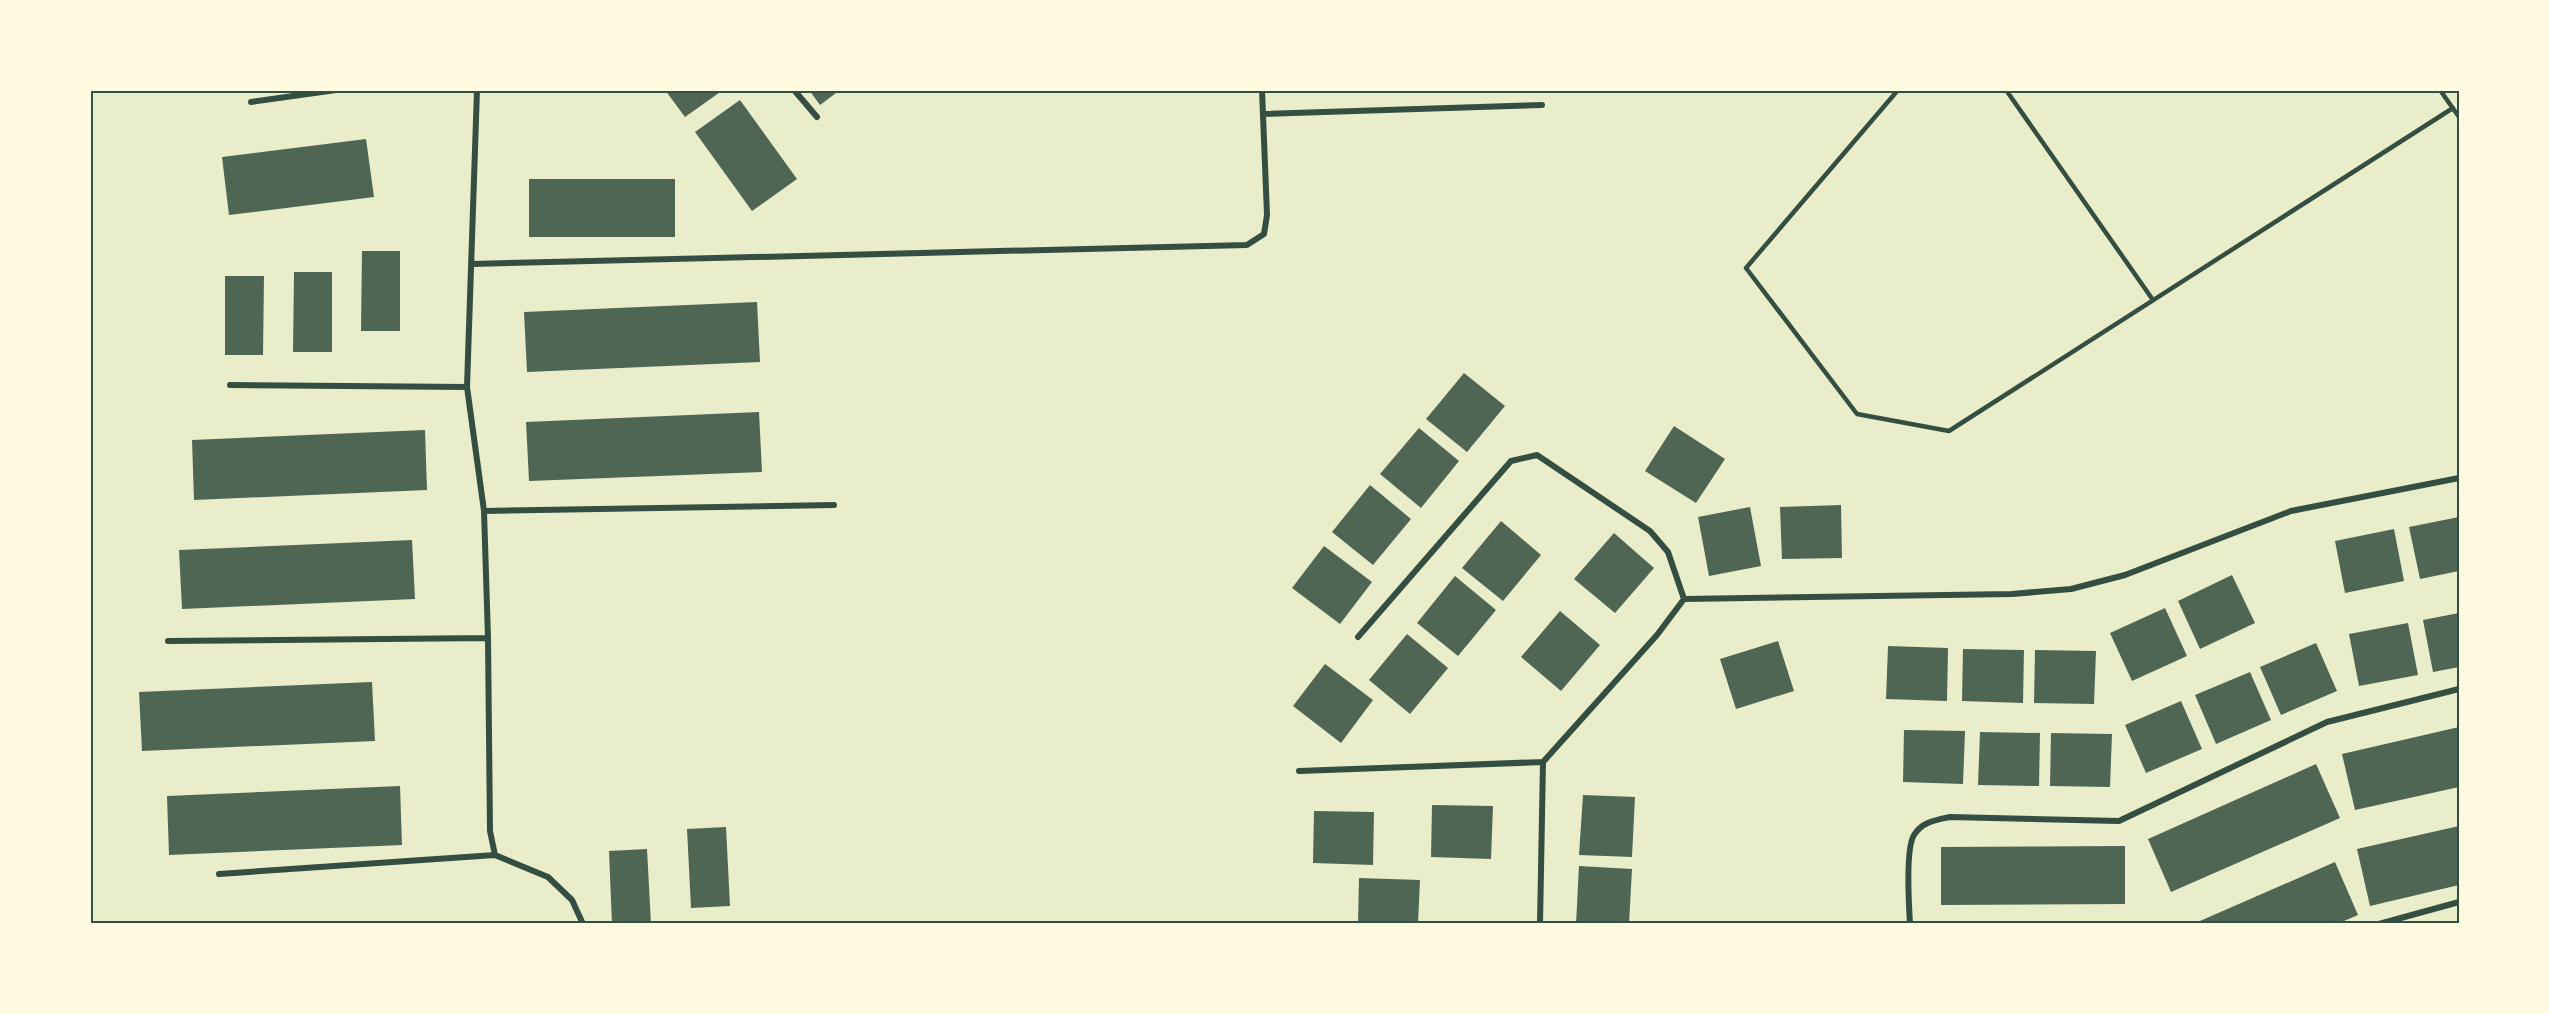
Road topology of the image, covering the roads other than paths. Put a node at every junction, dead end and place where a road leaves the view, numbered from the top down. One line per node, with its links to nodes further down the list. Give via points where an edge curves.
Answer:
1 (336, 90): 8 (street)
2 (477, 90): 14 (street)
3 (794, 90): 12 (street)
4 (1262, 90): 11 (street)
5 (1898, 90): 15 (lane, via 1746,267 1857,414 1949,431)
6 (2006, 90): 15 (lane)
7 (2440, 90): 10 (lane)
8 (251, 102)
9 (1542, 105): 11 (street)
10 (2453, 108): 13 (lane); 15 (lane)
11 (1263, 114): 14 (street, via 1267,215 1264,234 1247,245)
12 (817, 117)
13 (2459, 117)
14 (472, 264): 17 (street)
15 (2153, 300)
16 (230, 385): 17 (street)
17 (467, 387): 20 (street)
18 (2459, 478): 21 (street, via 2291,511 2125,576 2071,590)
19 (834, 505): 20 (street)
20 (483, 511): 23 (street)
21 (1684, 599): 22 (street, via 1668,552 1650,531 1537,454 1511,461); 26 (street, via 1657,635)
22 (1358, 637)
23 (488, 638): 24 (street); 28 (street, via 490,831)
24 (168, 641)
25 (2459, 689): 33 (street, via 2327,722 2119,820 1950,817 1926,823 1913,836 1909,863)
26 (1543, 762): 27 (street); 32 (street)
27 (1299, 771)
28 (495, 855): 29 (street); 31 (street, via 548,877 572,900)
29 (219, 874)
30 (2459, 902): 34 (street)
31 (583, 924)
32 (1540, 924)
33 (1910, 924)
34 (2379, 924)

